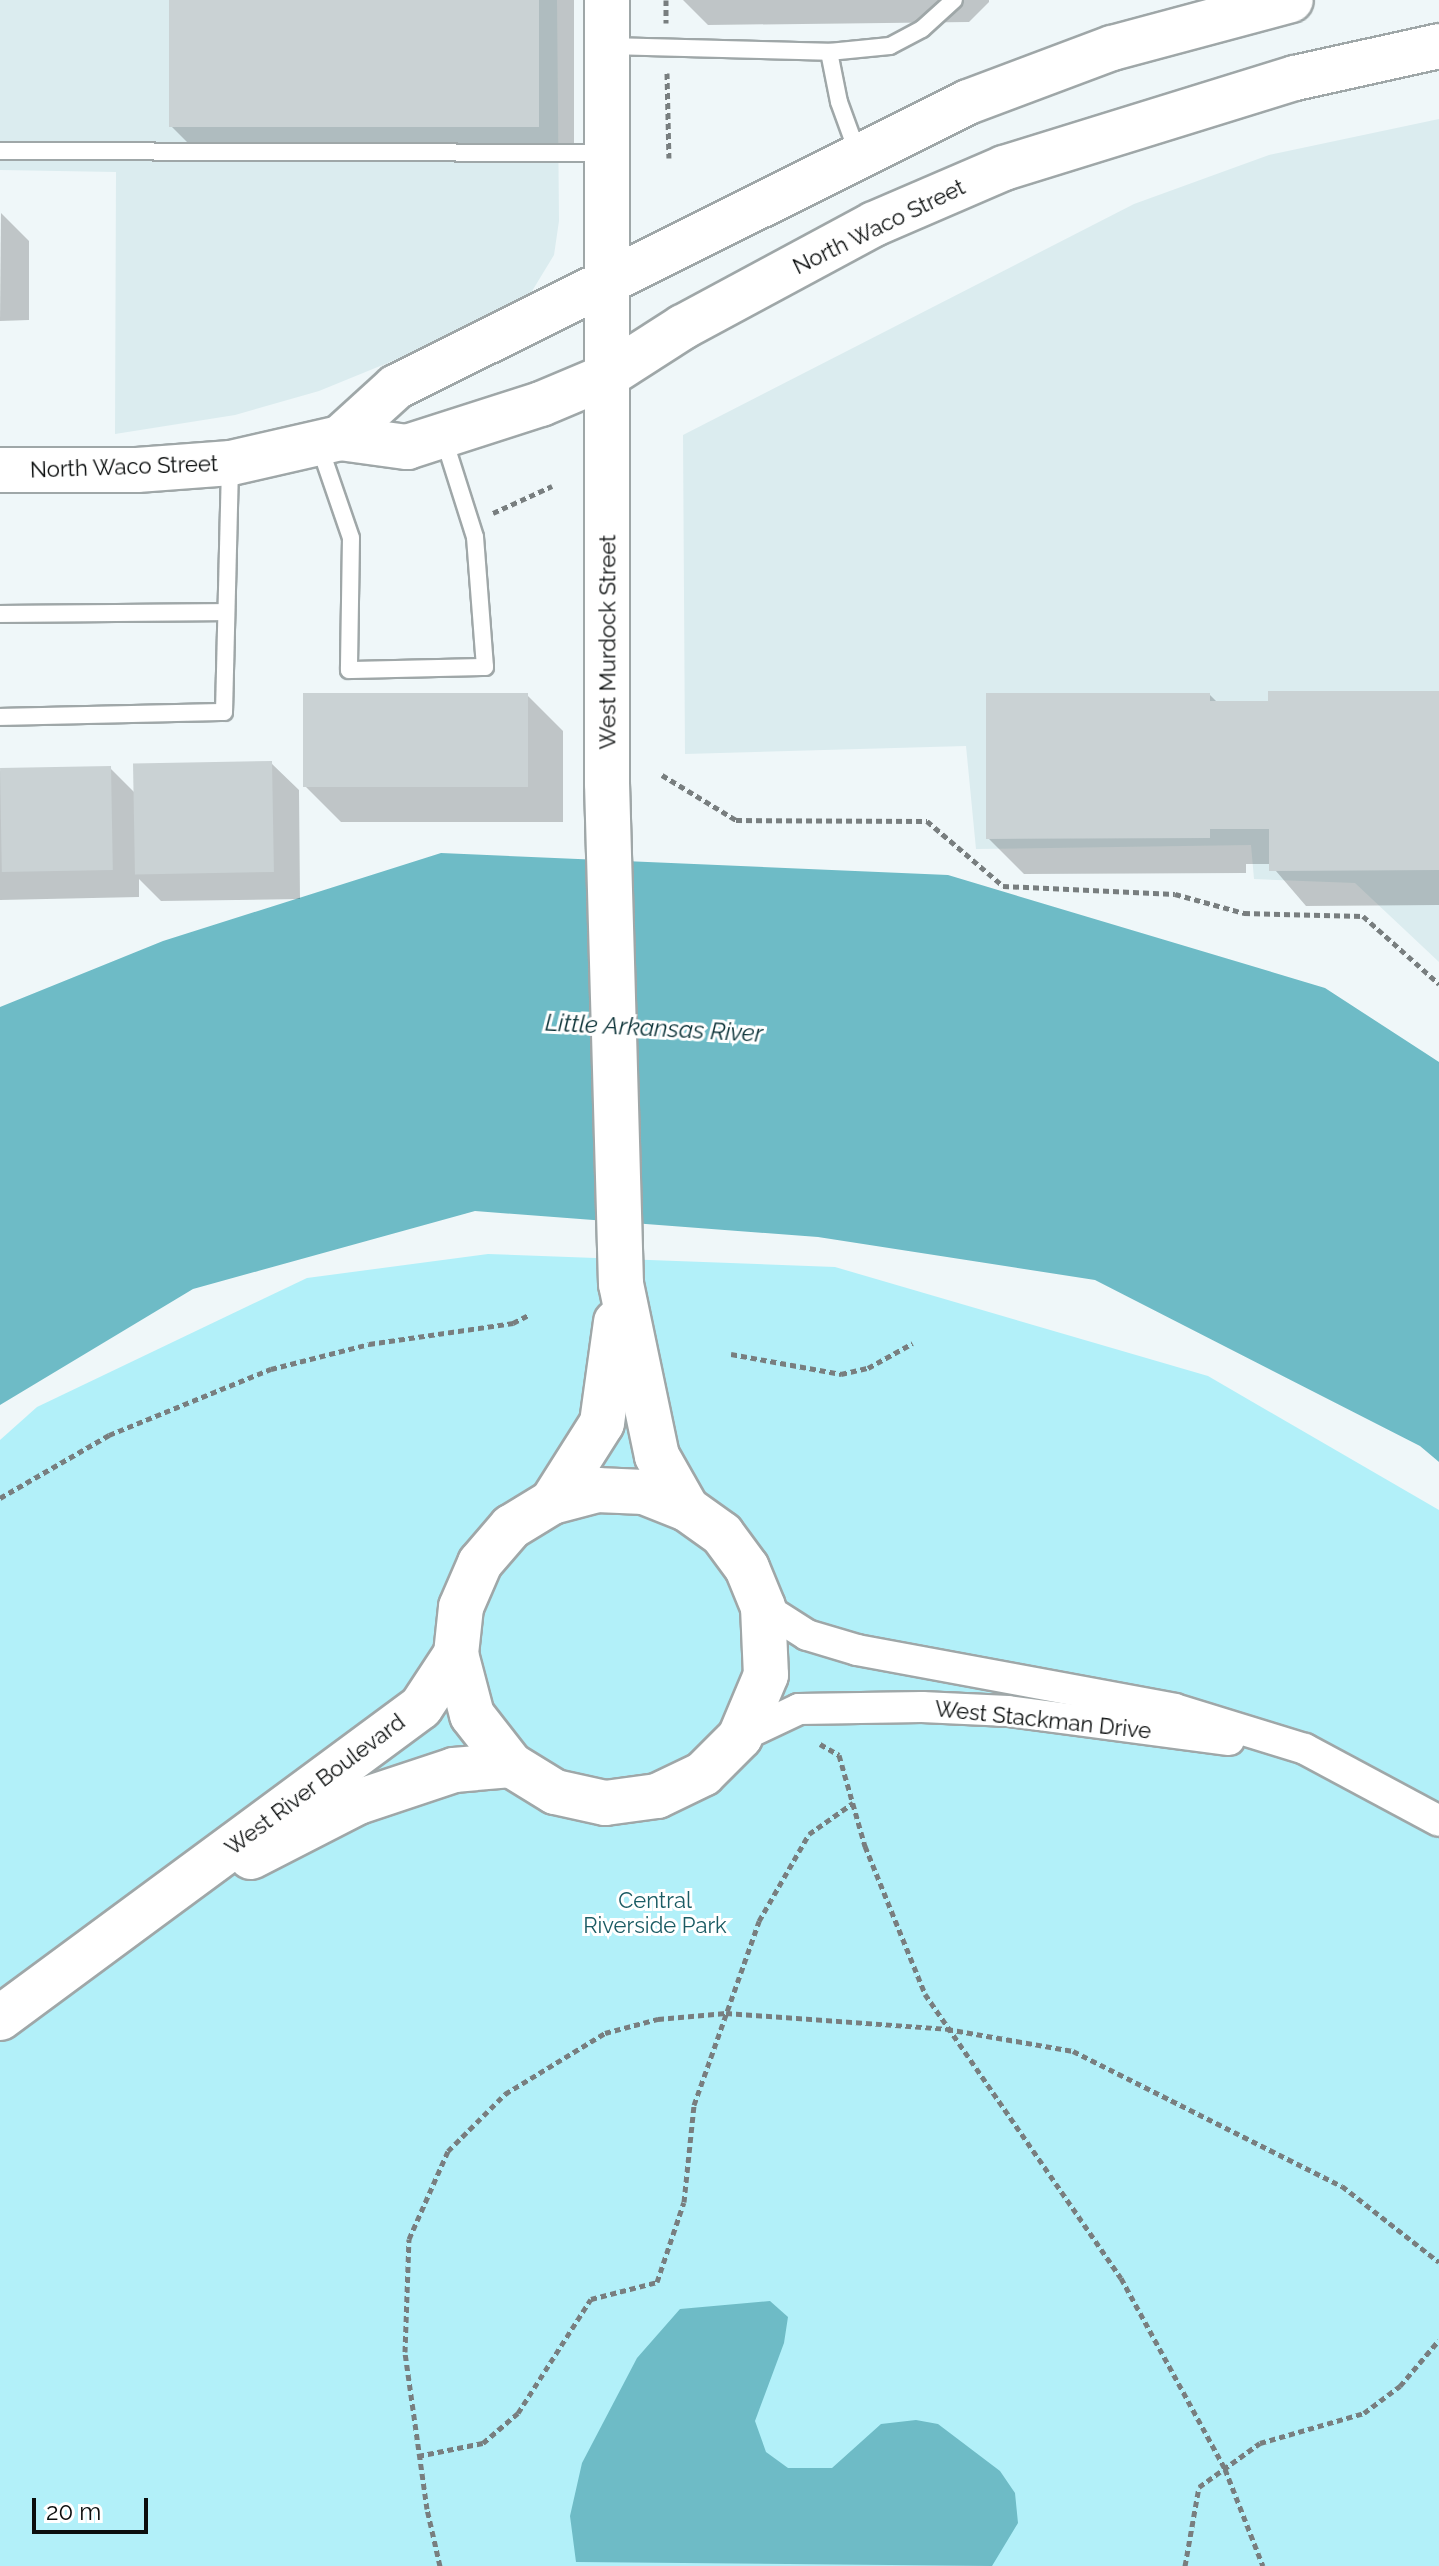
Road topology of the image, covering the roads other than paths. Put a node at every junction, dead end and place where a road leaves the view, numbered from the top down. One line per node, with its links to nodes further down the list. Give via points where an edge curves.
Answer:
1 (607, 0): 4 (street, West Murdock Street)
2 (954, 0): 6 (lane, via 922,29 890,46)
3 (1276, 1): 9 (street, North Waco Street, via 1112,48 968,102)
4 (607, 46): 6 (lane); 8 (street, West Murdock Street)
5 (1439, 46): 11 (street, North Waco Street, via 1279,82 1004,168 874,224 683,327)
6 (829, 52): 9 (lane, via 839,102)
7 (0, 151): 8 (lane)
8 (606, 153): 10 (street, West Murdock Street)
9 (859, 157): 10 (street, North Waco Street)
10 (604, 285): 11 (street, West Murdock Street); 13 (street, North Waco Street, via 396,387)
11 (605, 377): 12 (street, North Waco Street); 19 (street, West Murdock Street, via 611,604 607,783)
12 (443, 436): 13 (street, North Waco Street, via 407,447); 13 (lane, via 475,537 485,667 349,670 351,538)
13 (330, 441): 14 (street, North Waco Street)
14 (231, 463): 15 (street, North Waco Street, via 137,470); 16 (lane)
15 (0, 470)
16 (226, 612): 17 (lane); 18 (lane, via 224,712)
17 (0, 614)
18 (0, 717)
19 (621, 1284): 20 (street, West Murdock Street, via 602,1423); 21 (street, West Murdock Street, via 657,1456)
20 (552, 1502): 21 (street, West Murdock Street, via 597,1490 644,1492); 23 (street, West Murdock Street, via 511,1527 480,1563 461,1607)
21 (687, 1509): 22 (street, West Murdock Street, via 722,1534 747,1568)
22 (763, 1607): 24 (street, West Murdock Street, via 766,1675); 25 (street, West Stackman Drive, via 807,1635 857,1650 1175,1709)
23 (456, 1654): 26 (street, West Murdock Street, via 472,1715); 28 (street, West River Boulevard, via 421,1707)
24 (740, 1737): 25 (street, West Stackman Drive, via 799,1709 922,1707 1008,1711); 26 (street, West Murdock Street, via 692,1779 657,1796 605,1803 555,1792)
25 (1305, 1749): 27 (street, West Stackman Drive)
26 (511, 1765): 28 (street, West River Boulevard, via 454,1770 358,1802)
27 (1439, 1821)
28 (160, 1904): 29 (street, West River Boulevard)
29 (0, 2018)

